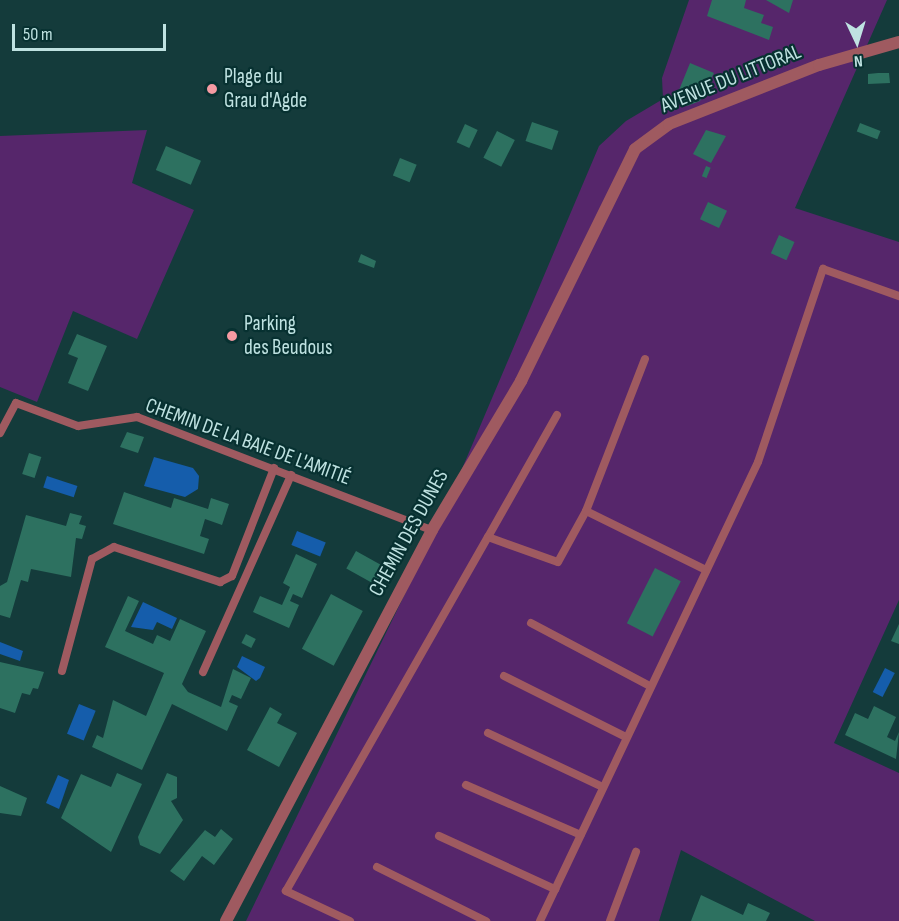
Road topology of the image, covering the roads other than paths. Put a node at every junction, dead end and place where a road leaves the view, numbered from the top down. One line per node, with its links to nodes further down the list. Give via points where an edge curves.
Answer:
1 (899, 42): 2 (street, AVENUE DU LITTORAL, via 819,65 669,124 645,138)
2 (625, 164): 10 (street, CHEMIN DES DUNES, via 521,381)
3 (899, 296): 12 (lane, via 823,269 758,462)
4 (645, 359): 9 (lane)
5 (557, 415): 11 (lane)
6 (0, 433): 7 (lane, CHEMIN DE LA BAIE DE L'AMITIÉ, via 16,403 78,426 137,417)
7 (273, 468): 8 (lane, CHEMIN DE LA BAIE DE L'AMITIÉ); 14 (lane, via 232,576 220,582 114,547 92,559)
8 (291, 475): 10 (lane, CHEMIN DE LA BAIE DE L'AMITIÉ); 15 (lane)
9 (586, 511): 11 (lane, via 558,562); 12 (lane)
10 (432, 530): 27 (street, CHEMIN DES DUNES)
11 (488, 537): 28 (lane, via 286,891)
12 (706, 570): 17 (lane)
13 (531, 622): 17 (lane)
14 (62, 671)
15 (203, 672)
16 (504, 676): 19 (lane)
17 (650, 686): 19 (lane)
18 (488, 733): 21 (lane)
19 (626, 737): 21 (lane)
20 (466, 785): 22 (lane)
21 (603, 787): 22 (lane)
22 (581, 835): 26 (lane)
23 (439, 837): 26 (lane)
24 (636, 852): 31 (lane)
25 (377, 867): 29 (lane)
26 (555, 889): 30 (lane)
27 (226, 921)
28 (350, 921)
29 (486, 921)
30 (540, 921)
31 (610, 921)

